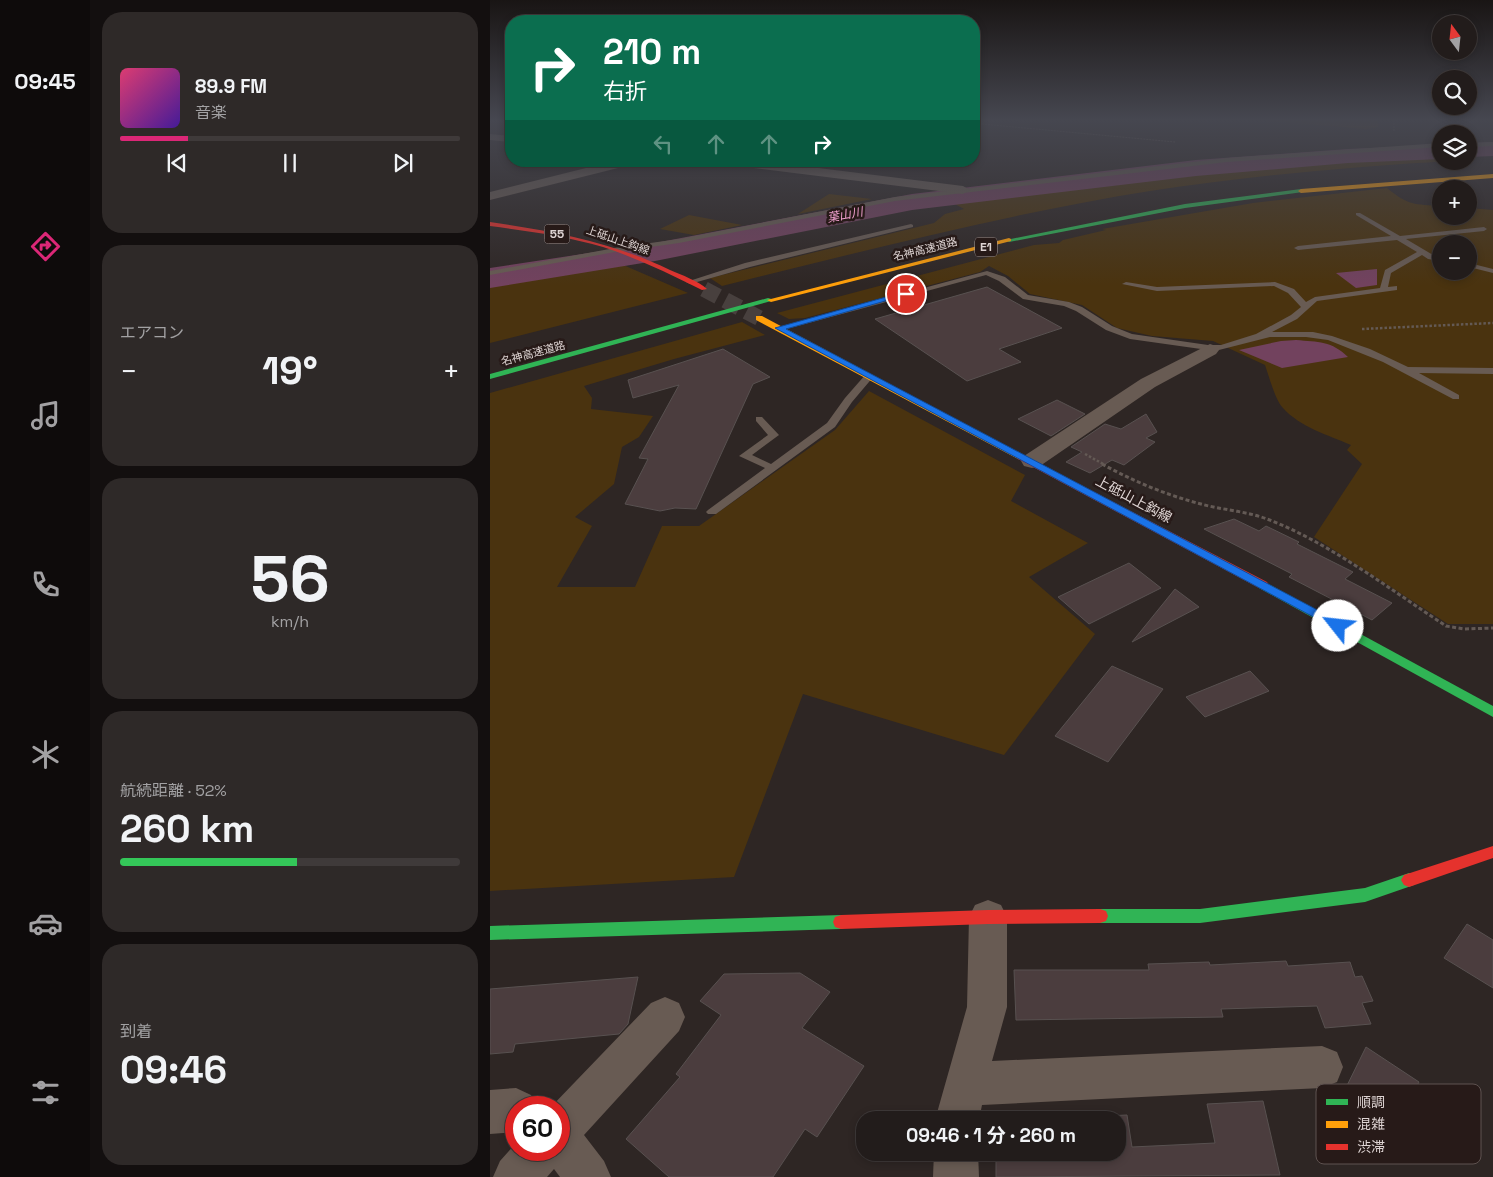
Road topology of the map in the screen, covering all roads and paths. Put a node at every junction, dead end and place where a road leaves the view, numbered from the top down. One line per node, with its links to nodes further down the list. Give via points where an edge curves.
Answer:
1 (574, 175): 7 (street)
2 (842, 175): 6 (street)
3 (1096, 175): 6 (lane)
4 (1383, 175): 8 (main road, via 1243,187)
5 (1493, 176): 40 (main road, 名神高速道路 / E1, via 1258,195 1118,218 854,279)
6 (963, 190): 19 (lane, via 895,199)
7 (490, 196)
8 (1139, 203)
9 (1358, 214): 17 (lane)
10 (1065, 217): 16 (main road, 名神高速道路 / E1)
11 (490, 224): 19 (main road, 上砥山上鈎線 / 55, via 553,233)
12 (1476, 225): 14 (lane)
13 (911, 226): 25 (lane, via 748,264)
14 (1484, 229): 15 (lane); 17 (lane)
15 (1493, 234)
16 (971, 237)
17 (1398, 238): 18 (lane); 20 (lane)
18 (1298, 248)
19 (618, 252): 24 (lane); 25 (main road, 上砥山上鈎線 / 55)
20 (1422, 252): 21 (lane); 29 (lane, via 1388,272)
21 (1432, 257)
22 (1477, 267): 23 (lane)
23 (1493, 271)
24 (490, 273)
25 (690, 282): 28 (main road, 上砥山上鈎線 / 55)
26 (1126, 284): 30 (lane, via 1157,289 1275,284 1291,291)
27 (1394, 288): 29 (lane)
28 (704, 289)
29 (1383, 289): 30 (lane, via 1315,299)
30 (1305, 306): 35 (lane, via 1294,317)
31 (759, 318): 33 (main road, 上砥山上鈎線)
32 (1493, 322): 34 (path)
33 (779, 328): 36 (lane, via 987,273 1002,279 1026,297 1066,304 1108,328 1130,336); 39 (main road, 上砥山上鈎線)
34 (1355, 329)
35 (1256, 337): 36 (lane); 37 (lane, via 1325,337)
36 (1210, 350): 43 (street, via 1148,383)
37 (1405, 370): 38 (lane); 41 (lane)
38 (1493, 371)
39 (869, 376): 44 (main road, 上砥山上鈎線); 45 (lane, via 831,425)
40 (490, 378)
41 (1456, 397)
42 (759, 419): 45 (lane, via 774,436 744,456)
43 (1060, 443): 44 (street); 47 (path, via 1161,492 1266,518 1314,540 1446,626)
44 (1032, 461): 48 (main road, 上砥山上鈎線, via 1304,606)
45 (773, 468): 46 (lane)
46 (712, 512)
47 (1493, 628)
48 (1493, 712)
49 (1493, 852): 50 (main road, via 1365,895 1200,916)
50 (988, 917): 51 (main road); 54 (street, via 988,1007)
51 (490, 933)
52 (665, 1017): 57 (street)
53 (1322, 1067): 54 (street)
54 (961, 1102)
55 (505, 1111): 56 (street)
56 (490, 1112)
57 (570, 1118)
58 (570, 1153): 62 (street)
59 (531, 1161): 61 (street)
60 (956, 1161): 63 (street)
61 (516, 1177)
62 (588, 1177)
63 (956, 1177)

